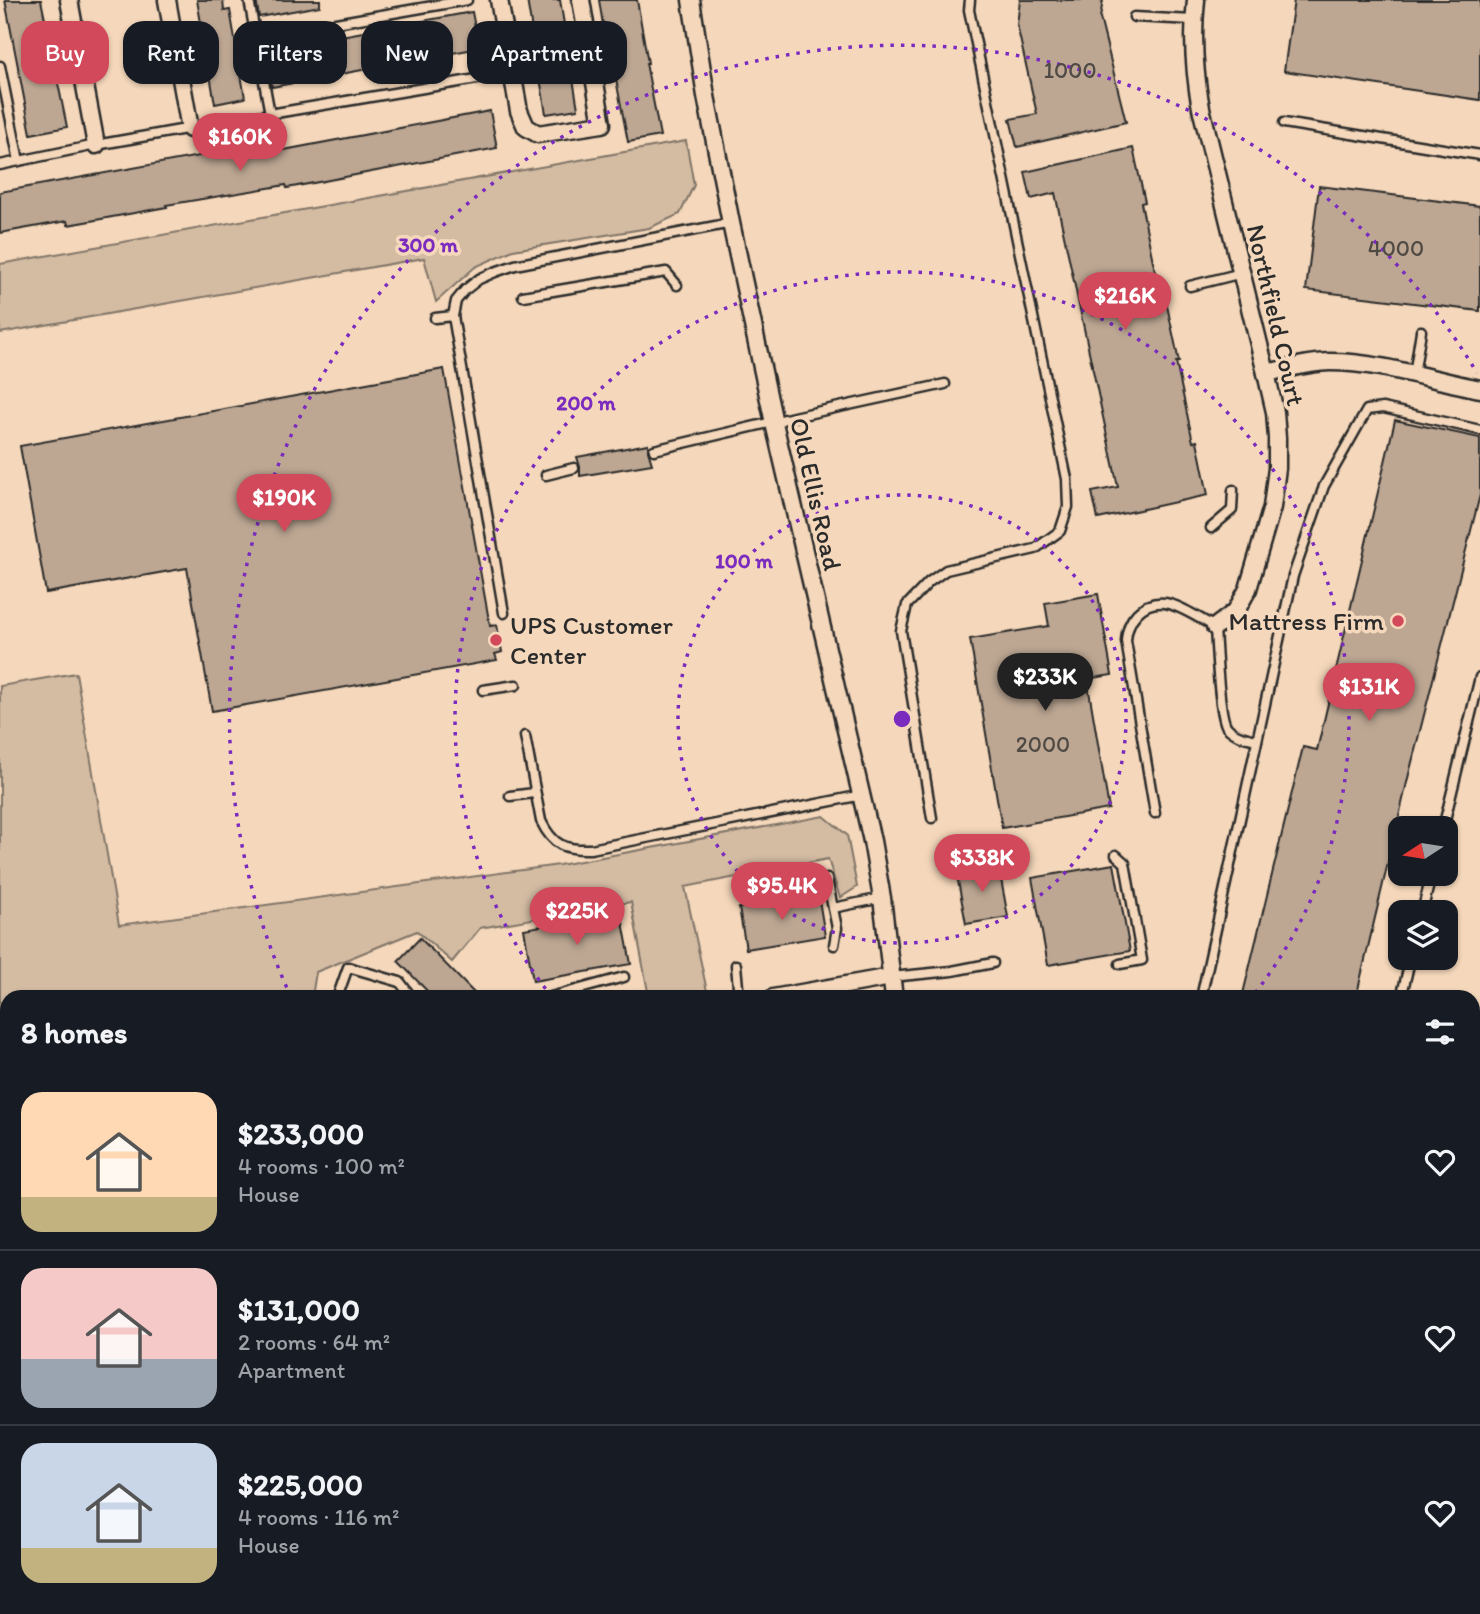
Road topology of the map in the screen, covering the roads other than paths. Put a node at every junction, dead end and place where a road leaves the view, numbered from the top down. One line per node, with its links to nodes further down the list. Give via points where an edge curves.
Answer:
1 (69, 0): 24 (street)
2 (167, 0): 23 (street)
3 (249, 0): 12 (lane)
4 (467, 0): 13 (lane)
5 (499, 0): 14 (street)
6 (581, 0): 15 (street)
7 (691, 0): 28 (street, Old Ellis Road)
8 (970, 0): 59 (lane, via 1067,479 1068,507 1060,531 1035,549 946,570 907,605 901,631)
9 (1196, 0): 11 (street, Northfield Court)
10 (1134, 17): 11 (lane)
11 (1194, 20): 29 (street, Northfield Court, via 1195,76)
12 (253, 21)
13 (347, 21)
14 (503, 21)
15 (585, 21)
16 (0, 65): 26 (lane)
17 (467, 81): 21 (lane)
18 (265, 84): 21 (lane)
19 (514, 84): 20 (street, via 526,128 538,134 602,124)
20 (595, 84)
21 (270, 114): 23 (lane)
22 (1284, 123): 25 (lane)
23 (190, 129): 24 (lane)
24 (96, 145): 26 (lane)
25 (1480, 155)
26 (19, 161): 27 (lane)
27 (0, 165)
28 (732, 223): 33 (lane, via 515,265 479,279 465,290 456,301); 40 (street, Old Ellis Road)
29 (1242, 273): 31 (lane); 36 (street, Northfield Court)
30 (677, 285): 32 (lane, via 666,272)
31 (1190, 286)
32 (523, 296)
33 (453, 316): 34 (lane); 47 (lane)
34 (435, 318)
35 (1422, 331): 37 (lane)
36 (1266, 373): 37 (street, via 1329,362); 48 (street, Northfield Court, via 1277,438 1272,507 1248,589 1236,611)
37 (1414, 375): 39 (street)
38 (945, 384): 40 (lane)
39 (1480, 389)
40 (774, 423): 42 (lane); 55 (street, Old Ellis Road)
41 (1480, 430): 53 (lane, via 1383,408 1367,411 1324,486 1293,576)
42 (654, 450)
43 (574, 468): 44 (lane)
44 (546, 475)
45 (1233, 490): 46 (lane, via 1232,510)
46 (1211, 528)
47 (504, 613)
48 (1215, 627): 53 (lane, via 1224,721 1239,736); 57 (lane, via 1165,603 1141,609 1127,628)
49 (1480, 677): 58 (lane)
50 (516, 685): 51 (lane)
51 (483, 690)
52 (525, 736): 54 (lane)
53 (1257, 740): 77 (lane)
54 (534, 793): 55 (lane, via 547,833 576,850); 56 (lane)
55 (862, 795): 62 (street, Old Ellis Road)
56 (510, 796)
57 (1155, 813)
58 (1446, 816)
59 (932, 818)
60 (1116, 855): 66 (lane, via 1125,863 1142,960)
61 (827, 879): 63 (lane)
62 (882, 898): 63 (lane); 70 (street, Old Ellis Road)
63 (833, 908): 64 (lane)
64 (834, 945)
65 (993, 963): 70 (lane)
66 (1120, 964)
67 (736, 965): 74 (lane)
68 (1408, 970): 78 (lane)
69 (624, 977): 73 (lane)
70 (891, 977): 75 (street); 76 (street, Old Ellis Road)
71 (340, 990): 72 (lane, via 348,967 400,982)
72 (406, 990)
73 (576, 990)
74 (738, 990)
75 (819, 990)
76 (893, 990)
77 (1203, 990)
78 (1403, 990)

